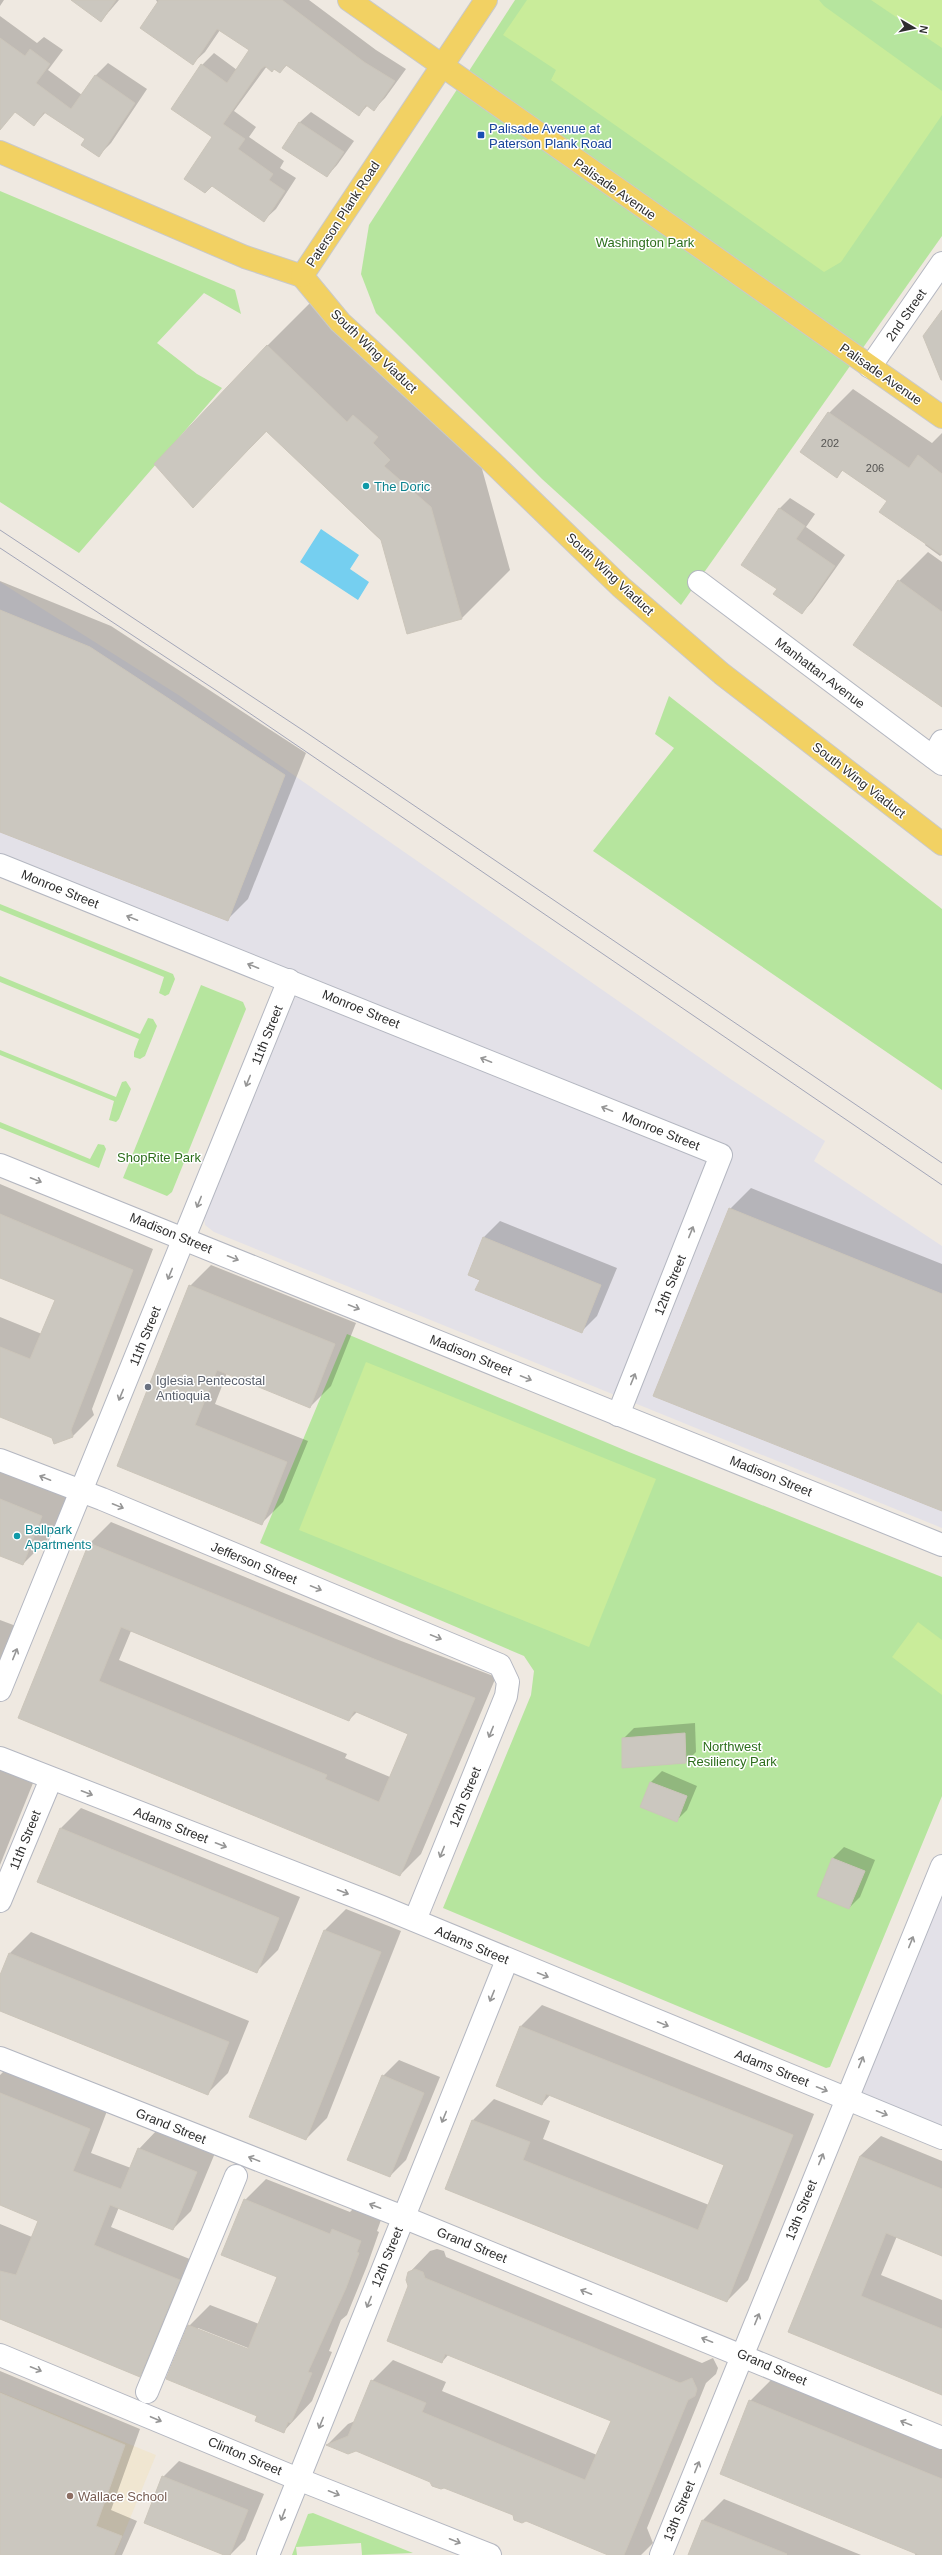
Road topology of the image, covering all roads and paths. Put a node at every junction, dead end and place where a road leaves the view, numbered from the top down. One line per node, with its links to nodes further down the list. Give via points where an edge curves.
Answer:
1 (349, 0): 3 (main road, Palisade Avenue)
2 (486, 0): 3 (main road, Paterson Plank Road)
3 (442, 66): 6 (main road, Paterson Plank Road, via 406,116); 7 (main road, Palisade Avenue)
4 (0, 152): 6 (main road, Paterson Plank Road, via 245,257)
5 (942, 263): 7 (street, 2nd Street)
6 (302, 276): 11 (main road, South Wing Viaduct, via 340,322 492,462 621,587 722,674)
7 (870, 367): 8 (main road, Palisade Avenue)
8 (942, 417)
9 (699, 582): 10 (street, Manhattan Avenue)
10 (939, 754)
11 (942, 844)
12 (0, 865): 13 (street, Monroe Street, one-way to 12)
13 (289, 980): 14 (street, Monroe Street, one-way to 13); 16 (street, 11th Street, one-way to 16)
14 (721, 1155): 17 (street, 12th Street, one-way to 14)
15 (0, 1165): 16 (street, Madison Street, one-way to 16)
16 (184, 1238): 17 (street, Madison Street, one-way to 17); 19 (street, 11th Street, one-way to 19)
17 (618, 1415): 20 (street, Madison Street)
18 (0, 1460): 19 (street, Jefferson Street, one-way to 18)
19 (82, 1492): 21 (street, Jefferson Street, one-way to 21, via 492,1660); 22 (street, 11th Street, one-way to 19)
20 (942, 1545)
21 (505, 1672): 27 (street, 12th Street, one-way to 27, via 508,1682 506,1696)
22 (0, 1690)
23 (0, 1758): 24 (street, Adams Street)
24 (51, 1779): 26 (street, 11th Street); 27 (street, Adams Street, one-way to 27)
25 (942, 1866): 30 (street, 13th Street, one-way to 25)
26 (0, 1901)
27 (415, 1920): 28 (street, Adams Street)
28 (507, 1960): 30 (street, Adams Street, one-way to 30); 33 (street, 12th Street, one-way to 33)
29 (0, 2058): 33 (street, Grand Street, one-way to 29)
30 (846, 2098): 31 (street, Adams Street, one-way to 31); 35 (street, 13th Street, one-way to 30)
31 (942, 2138)
32 (236, 2176): 36 (street)
33 (403, 2217): 35 (street, Grand Street, one-way to 33); 38 (street, 12th Street, one-way to 38)
34 (0, 2355): 38 (street, Clinton Street, one-way to 38)
35 (743, 2355): 37 (street, Grand Street, one-way to 35); 41 (street, 13th Street, one-way to 35)
36 (148, 2392)
37 (942, 2438)
38 (298, 2479): 39 (street, 12th Street, one-way to 39); 40 (street, Clinton Street, one-way to 40)
39 (268, 2555)
40 (490, 2555)
41 (660, 2555)

